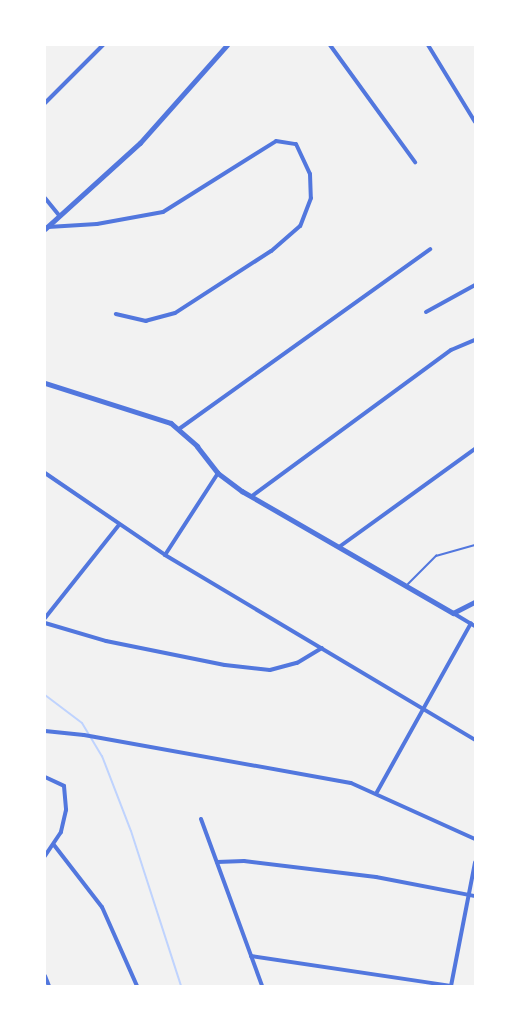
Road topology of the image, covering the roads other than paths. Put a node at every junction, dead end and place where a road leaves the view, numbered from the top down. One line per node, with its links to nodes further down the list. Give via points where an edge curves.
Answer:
1 (103, 45): 5 (street)
2 (227, 45): 9 (street, via 140,144)
3 (330, 45): 7 (street)
4 (428, 45): 6 (street)
5 (45, 103)
6 (474, 119)
7 (415, 162)
8 (45, 198): 9 (street)
9 (58, 214): 10 (street)
10 (46, 228): 14 (street, via 163,212 276,141 296,144 310,174 311,198 300,226 271,251 175,313 146,321)
11 (430, 249): 17 (street)
12 (475, 285): 13 (street)
13 (426, 312)
14 (116, 314)
15 (475, 340): 21 (street, via 451,350)
16 (45, 383): 17 (street, via 158,418)
17 (180, 429): 20 (street)
18 (475, 449): 24 (street)
19 (45, 473): 22 (street)
20 (218, 473): 21 (street); 25 (street)
21 (252, 496): 24 (street)
22 (119, 524): 25 (street); 29 (street)
23 (475, 545): 26 (lane, via 436,556)
24 (339, 547): 26 (street)
25 (165, 555): 32 (street)
26 (406, 587): 28 (street)
27 (475, 602): 28 (street)
28 (453, 613): 31 (street)
29 (45, 618)
30 (45, 623): 32 (street, via 105,640 225,665 270,670 297,663)
31 (473, 625): 33 (street)
32 (322, 648): 33 (street)
33 (423, 709): 36 (street); 38 (street)
34 (46, 731): 35 (street); 38 (street, via 95,736 331,778)
35 (45, 737)
36 (475, 740)
37 (45, 777): 41 (street, via 60,781 66,795 61,832)
38 (377, 792): 40 (street, via 423,818)
39 (201, 819): 43 (street)
40 (475, 839)
41 (54, 845): 42 (street); 51 (street, via 102,907)
42 (45, 856)
43 (217, 862): 45 (street, via 244,861 376,877); 47 (street)
44 (475, 862): 45 (street)
45 (468, 895): 46 (street); 54 (street)
46 (475, 896)
47 (251, 956): 49 (street); 52 (street)
48 (45, 976): 50 (street)
49 (405, 979): 53 (street); 54 (street)
50 (49, 986)
51 (137, 986)
52 (262, 986)
53 (404, 986)
54 (451, 986)

